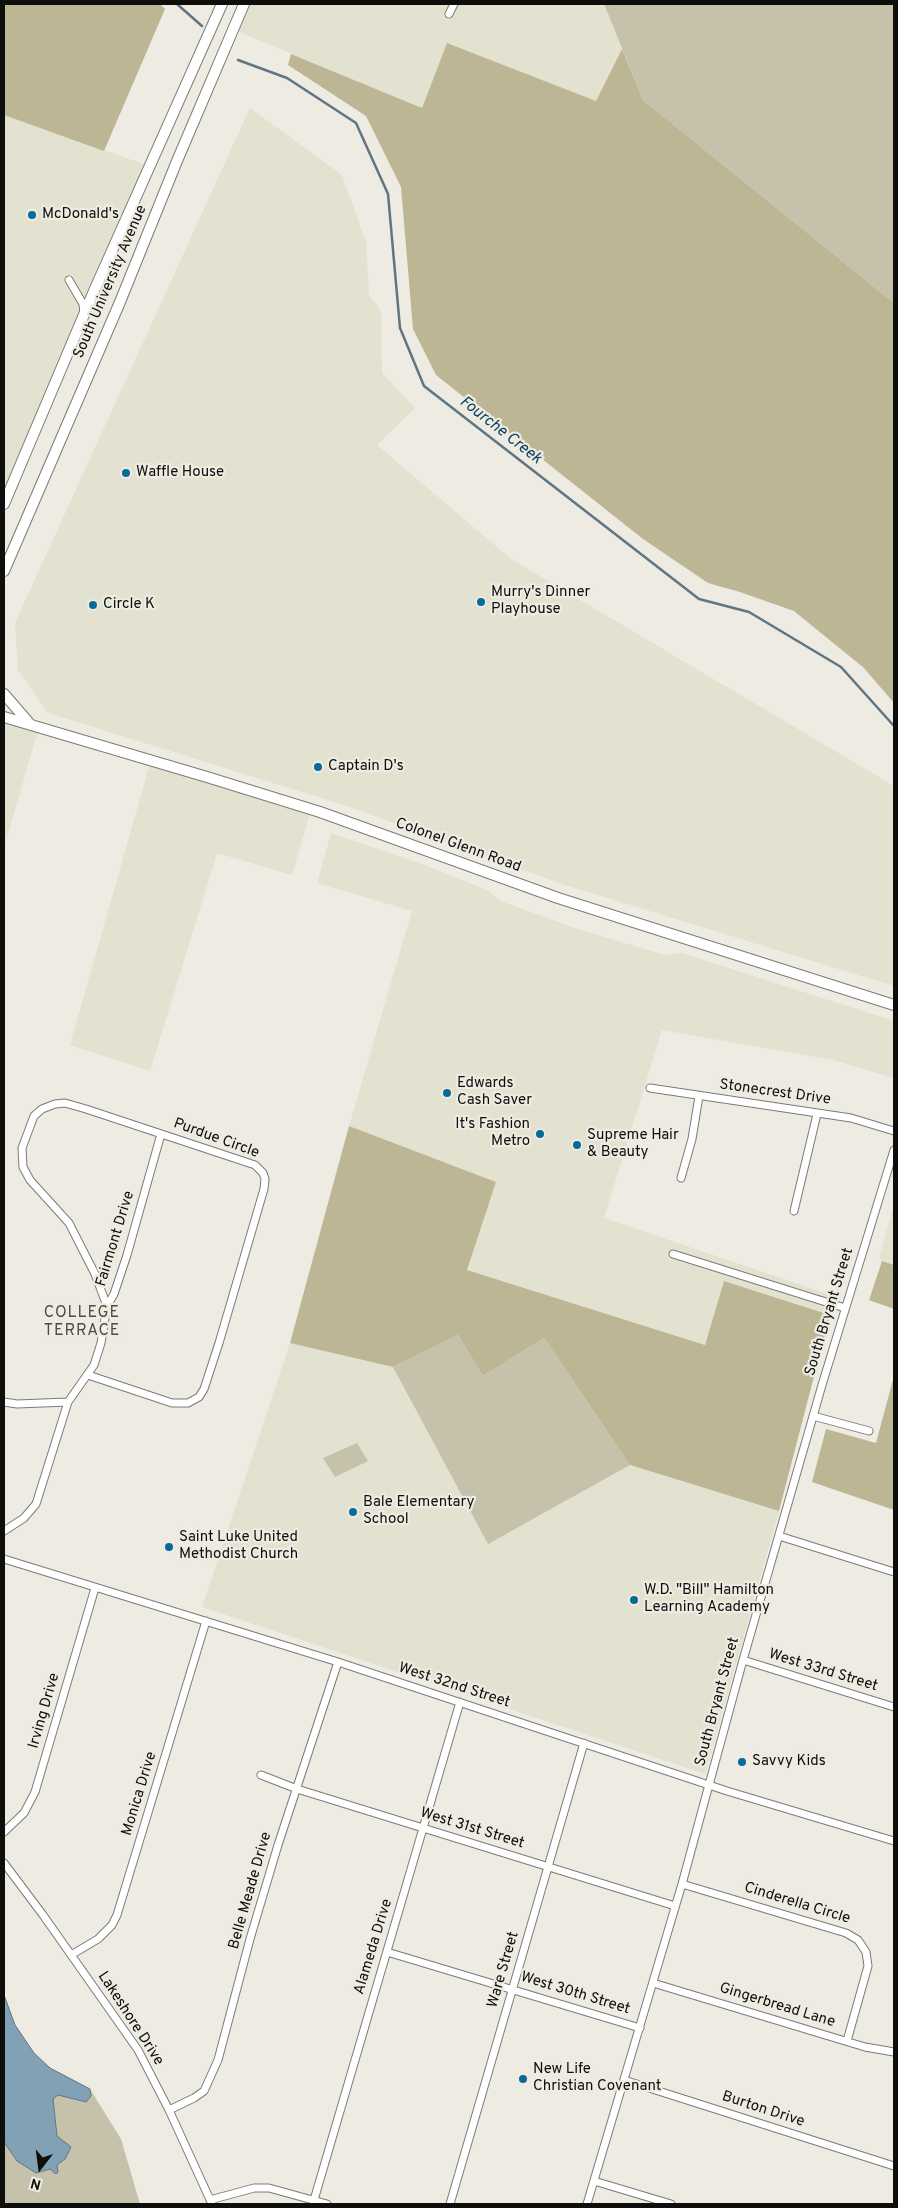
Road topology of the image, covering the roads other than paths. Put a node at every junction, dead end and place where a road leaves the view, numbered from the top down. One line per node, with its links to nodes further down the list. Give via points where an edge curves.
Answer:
1 (222, 4): 6 (main road, South University Avenue)
2 (244, 4): 10 (main road, South University Avenue)
3 (454, 4): 4 (street)
4 (449, 14)
5 (69, 280): 6 (street, via 83,304)
6 (84, 314): 7 (main road, South University Avenue)
7 (22, 463): 8 (main road); 9 (main road, South University Avenue)
8 (4, 494)
9 (4, 504)
10 (4, 572)
11 (4, 694): 13 (main road)
12 (6, 717): 13 (main road, Colonel Glenn Road)
13 (30, 724): 14 (main road, Colonel Glenn Road, via 320,812 563,900)
14 (894, 1005)
15 (650, 1088): 16 (street, Stonecrest Drive)
16 (699, 1096): 17 (street, Stonecrest Drive); 21 (street, via 692,1140)
17 (817, 1114): 18 (street, Stonecrest Drive, via 851,1118); 22 (street)
18 (894, 1132)
19 (161, 1134): 24 (street, Fairmont Drive, via 127,1255); 24 (street, Purdue Circle, via 65,1103 48,1106 38,1112 26,1135 21,1156 23,1168 69,1223); 26 (street, Purdue Circle, via 255,1165 263,1173 264,1189 221,1334 204,1389 199,1397 188,1403 159,1399)
20 (894, 1150): 25 (street, South Bryant Street)
21 (681, 1178)
22 (794, 1211)
23 (673, 1254): 25 (street)
24 (107, 1306): 26 (street, Fairmont Drive, via 101,1343)
25 (846, 1308): 29 (street, South Bryant Street)
26 (88, 1375): 28 (street, Fairmont Drive)
27 (4, 1402): 28 (street)
28 (68, 1402): 31 (street, Fairmont Drive, via 36,1504 24,1518)
29 (813, 1416): 30 (street); 32 (street, South Bryant Street)
30 (869, 1431)
31 (4, 1531)
32 (779, 1536): 34 (street); 37 (street, South Bryant Street)
33 (4, 1559): 35 (street, West 32nd Street)
34 (894, 1572)
35 (94, 1588): 36 (street, West 32nd Street); 46 (street, Irving Drive, via 35,1792 24,1813)
36 (206, 1621): 38 (street, West 32nd Street); 53 (street, Monica Drive, via 117,1915 98,1939)
37 (743, 1660): 40 (street, West 33rd Street); 43 (street, South Bryant Street)
38 (338, 1662): 39 (street, West 32nd Street); 44 (street, Belle Meade Drive)
39 (460, 1702): 41 (street, West 32nd Street); 45 (street, Alameda Drive)
40 (894, 1707)
41 (584, 1743): 43 (street, West 32nd Street); 49 (street, Ware Street)
42 (262, 1775): 44 (street, West 31st Street)
43 (710, 1784): 47 (street, West 32nd Street); 50 (street, South Bryant Street)
44 (297, 1789): 45 (street, West 31st Street); 60 (street, Belle Meade Drive, via 250,1939 212,2077 204,2091)
45 (424, 1829): 49 (street, West 31st Street); 52 (street, Alameda Drive)
46 (4, 1832)
47 (894, 1841)
48 (4, 1862): 53 (street, Lakeshore Drive)
49 (548, 1866): 51 (street, West 31st Street); 55 (street, Ware Street)
50 (682, 1884): 51 (street, South Bryant Street); 57 (street, Cinderella Circle, via 846,1933 858,1940 866,1952 868,1966)
51 (675, 1906): 54 (street, South Bryant Street)
52 (388, 1952): 55 (street, West 30th Street); 63 (street, Alameda Drive)
53 (71, 1956): 60 (street, Lakeshore Drive, via 138,2050)
54 (653, 1983): 56 (street, South Bryant Street); 57 (street, Gingerbread Lane)
55 (512, 1990): 56 (street, West 30th Street); 66 (street, Ware Street)
56 (640, 2028): 59 (street, South Bryant Street)
57 (848, 2041): 58 (street, Gingerbread Lane)
58 (894, 2052)
59 (624, 2080): 61 (street, Burton Drive); 62 (street, South Bryant Street)
60 (169, 2110): 64 (street, Lakeshore Drive)
61 (894, 2166)
62 (594, 2180): 67 (street, South Bryant Street); 68 (street)
63 (314, 2200): 64 (street, via 276,2189 254,2188); 65 (street)
64 (211, 2202)
65 (327, 2204)
66 (450, 2204)
67 (587, 2204)
68 (671, 2204)

